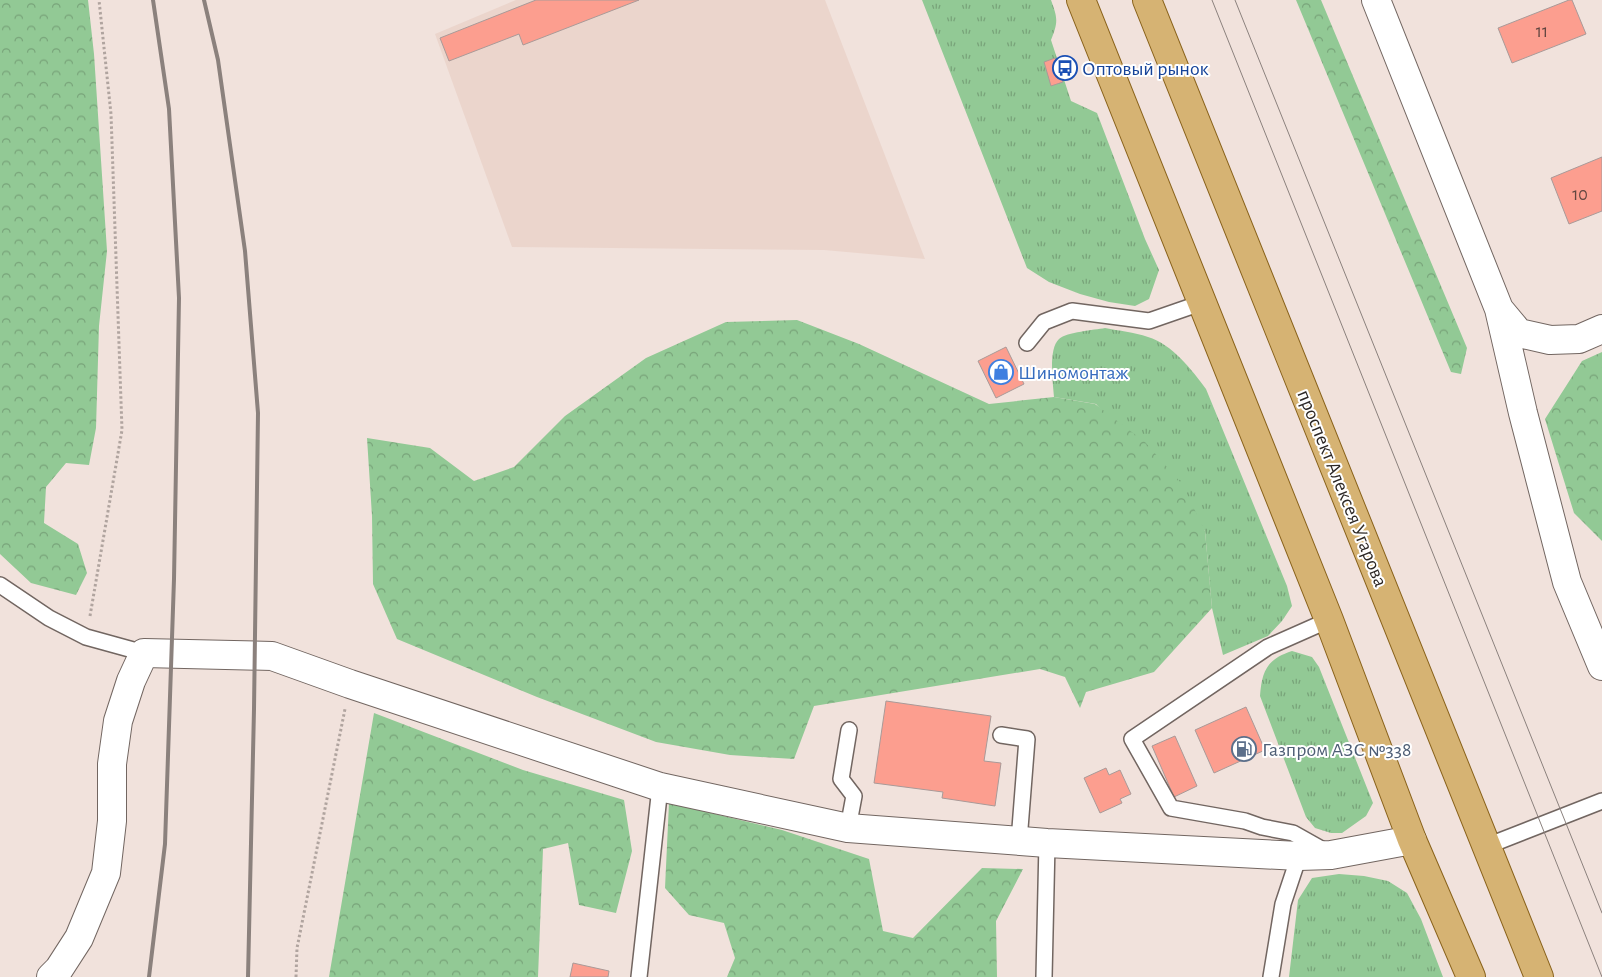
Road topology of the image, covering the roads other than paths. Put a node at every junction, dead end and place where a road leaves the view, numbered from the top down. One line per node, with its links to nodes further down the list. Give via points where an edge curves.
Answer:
1 (1081, 0): 4 (main road)
2 (1147, 0): 20 (main road, проспект Алексея Угарова)
3 (1376, 0): 5 (street)
4 (1202, 303): 7 (lane, via 1149,321 1072,311 1044,322); 9 (main road)
5 (1499, 309): 6 (street, via 1519,333 1550,340 1579,339); 11 (street, via 1567,582)
6 (1602, 329)
7 (1027, 343)
8 (0, 585): 10 (lane, via 49,618 86,637)
9 (1329, 620): 17 (main road); 21 (lane, via 1268,647 1132,739 1172,808 1293,833)
10 (144, 653): 14 (street, via 272,656); 23 (street, via 118,721 112,764 112,821 106,873 79,938)
11 (1602, 666)
12 (849, 730): 16 (lane, via 841,779 854,796)
13 (1001, 735): 18 (lane, via 1027,739)
14 (660, 787): 16 (street); 24 (lane)
15 (1602, 801): 20 (lane)
16 (848, 828): 18 (street)
17 (1412, 840): 21 (street); 27 (main road)
18 (1019, 841): 19 (street)
19 (1047, 843): 22 (street); 25 (lane)
20 (1487, 846): 28 (main road, проспект Алексея Угарова)
21 (1331, 855): 22 (street)
22 (1298, 856): 26 (lane, via 1283,904)
23 (51, 977)
24 (639, 977)
25 (1044, 977)
26 (1271, 977)
27 (1471, 977)
28 (1539, 977)

